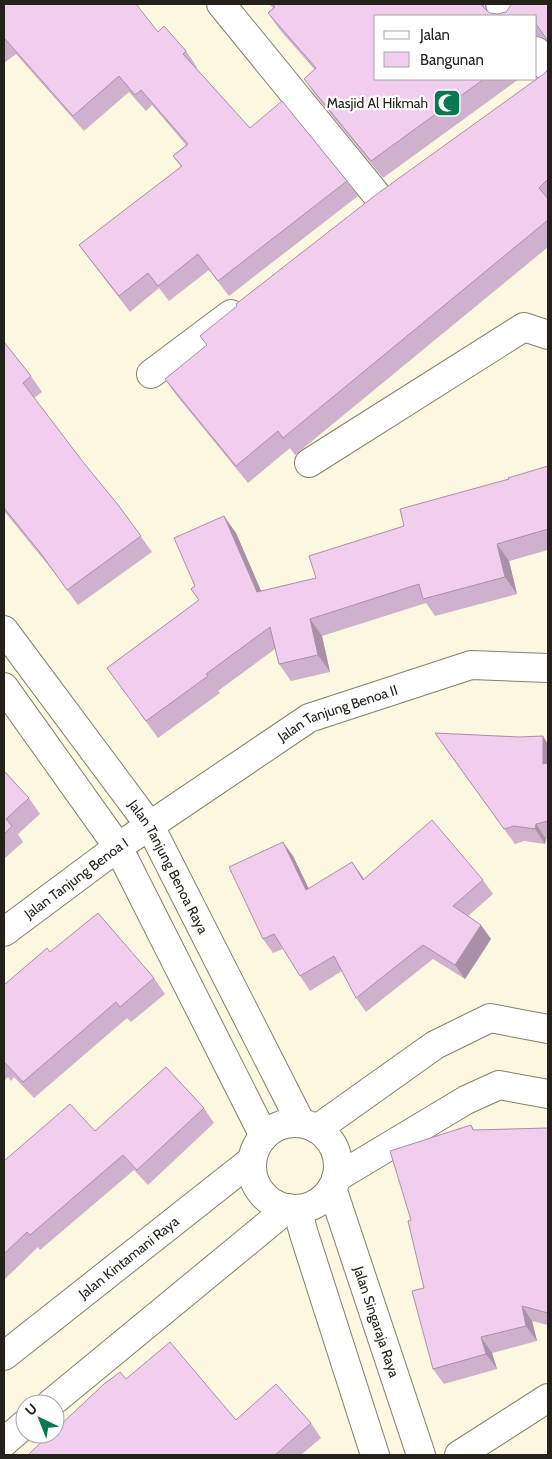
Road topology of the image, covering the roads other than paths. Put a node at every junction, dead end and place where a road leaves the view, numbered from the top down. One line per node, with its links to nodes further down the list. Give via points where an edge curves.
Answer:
1 (221, 4): 7 (street)
2 (500, 4): 3 (street)
3 (508, 15)
4 (537, 55): 5 (street)
5 (543, 78)
6 (403, 182): 7 (street)
7 (380, 198): 8 (street)
8 (358, 216)
9 (247, 302): 11 (street)
10 (548, 335): 12 (street, via 524,327)
11 (151, 374)
12 (309, 463)
13 (4, 630): 16 (street, Jalan Tanjung Benoa Raya)
14 (548, 668): 16 (street, Jalan Tanjung Benoa II, via 471,665 308,718)
15 (4, 687): 17 (street)
16 (150, 826): 17 (street, Jalan Tanjung Benoa I); 21 (street, Jalan Tanjung Benoa Raya)
17 (118, 846): 18 (street, Jalan Tanjung Benoa I); 22 (street)
18 (4, 932)
19 (548, 1029): 21 (street, via 490,1018 434,1045)
20 (548, 1094): 23 (street, via 499,1085 466,1100)
21 (309, 1126): 22 (street, via 288,1123 274,1128); 23 (street, via 329,1138 336,1150 339,1164)
22 (258, 1148): 24 (street, via 253,1176 260,1192 272,1203); 25 (street, Jalan Kintamani Raya)
23 (334, 1183): 24 (street, via 326,1197 308,1207); 31 (street, Jalan Singaraja Raya)
24 (293, 1209): 26 (street); 30 (street, via 304,1234)
25 (4, 1356)
26 (62, 1394)
27 (548, 1398): 32 (street)
28 (15, 1433): 29 (street)
29 (4, 1442)
30 (375, 1455)
31 (422, 1455)
32 (459, 1455)

